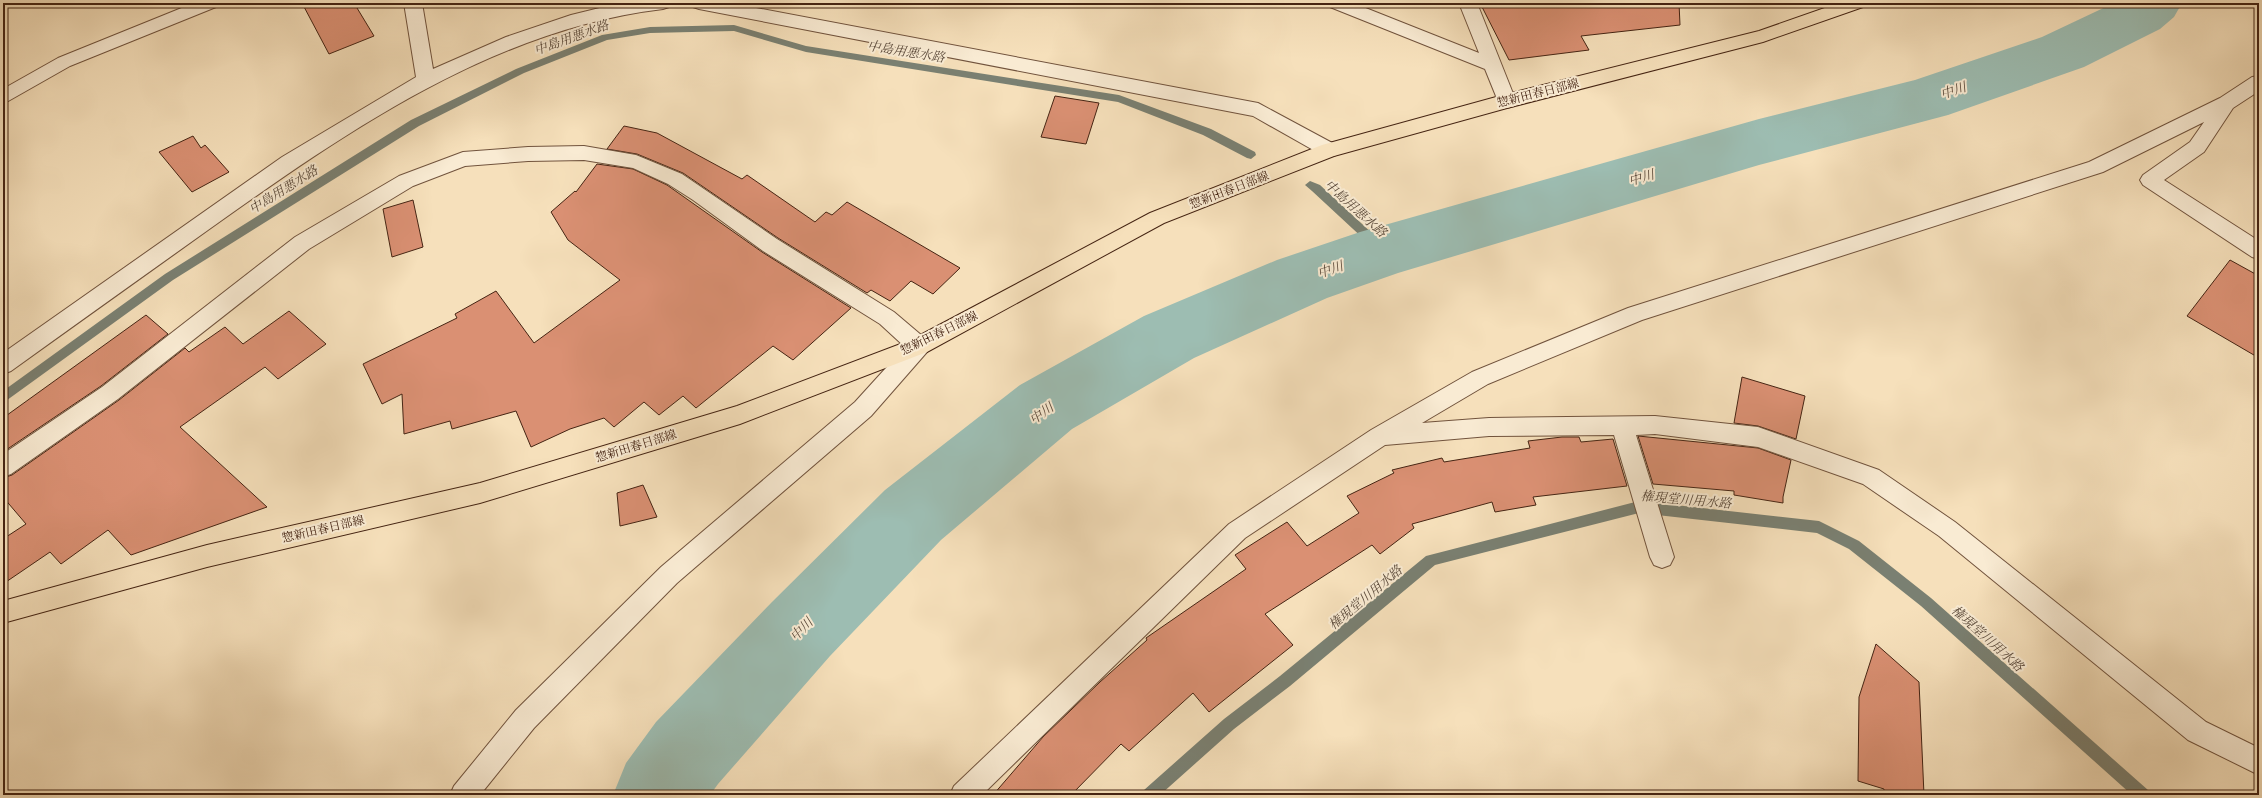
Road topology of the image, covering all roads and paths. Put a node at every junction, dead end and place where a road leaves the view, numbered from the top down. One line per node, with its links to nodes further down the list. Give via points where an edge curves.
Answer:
1 (210, 3): 11 (street, via 64,62)
2 (413, 3): 9 (street)
3 (663, 3): 9 (street, via 635,5 550,27 496,46)
4 (699, 3): 14 (street, via 1258,110)
5 (1336, 3): 8 (street)
6 (1468, 3): 8 (street)
7 (1857, 3): 12 (main road, 惣新田春日部線, via 1763,36)
8 (1492, 65): 12 (street)
9 (426, 80): 17 (street, via 289,162)
10 (2259, 82): 13 (street)
11 (3, 97)
12 (1507, 100): 14 (main road, 惣新田春日部線)
13 (2227, 104): 15 (street, via 2197,147 2150,180); 19 (street, via 2096,167 1635,314 1480,378)
14 (1330, 150): 16 (main road, 惣新田春日部線, via 1157,218)
15 (2259, 251)
16 (919, 346): 20 (street, via 887,318 770,245 675,178 636,162 584,153 463,159 406,181 302,243 110,393); 22 (main road, 惣新田春日部線, via 740,415 480,493 207,556); 24 (street, via 863,409 669,575 525,719)
17 (3, 365)
18 (1622, 425): 19 (street, via 1489,427); 21 (street); 23 (street, via 1655,425 1758,437 1871,477 1947,529 2197,731)
19 (1379, 437): 25 (street, via 1237,531)
20 (3, 467)
21 (1662, 557)
22 (3, 612)
23 (2259, 762)
24 (463, 795)
25 (964, 795)

